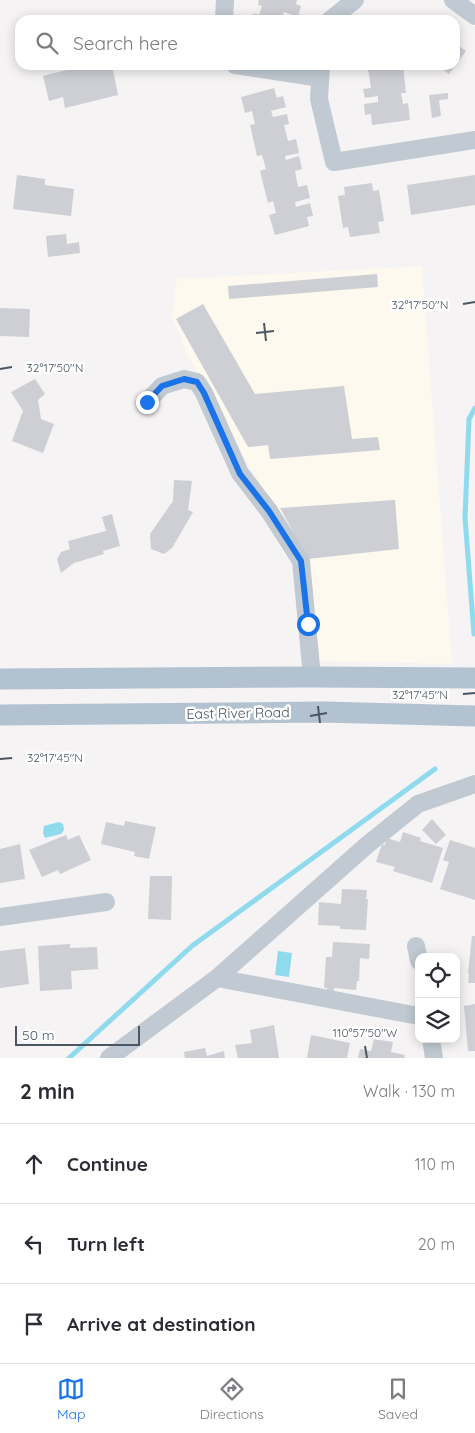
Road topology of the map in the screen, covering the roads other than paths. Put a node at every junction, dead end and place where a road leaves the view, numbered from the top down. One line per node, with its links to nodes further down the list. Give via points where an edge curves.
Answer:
1 (225, 0): 4 (street)
2 (355, 0): 5 (street)
3 (453, 0): 6 (street)
4 (224, 15)
5 (336, 15)
6 (475, 16)
7 (306, 70): 8 (street)
8 (320, 71): 9 (street, via 319,99 334,162)
9 (475, 140)
10 (147, 402): 11 (street, via 162,386 184,379 197,382 204,393 240,474 269,511 301,561)
11 (312, 677): 12 (main road); 13 (main road)
12 (475, 678)
13 (0, 679)
14 (0, 715): 15 (main road, East River Road, via 324,712)
15 (475, 716)
16 (475, 784): 19 (street, via 418,804)
17 (106, 902): 18 (street)
18 (0, 917)
19 (217, 978): 20 (street); 22 (street)
20 (415, 1015)
21 (432, 1043): 23 (street)
22 (109, 1058)
23 (434, 1058)

